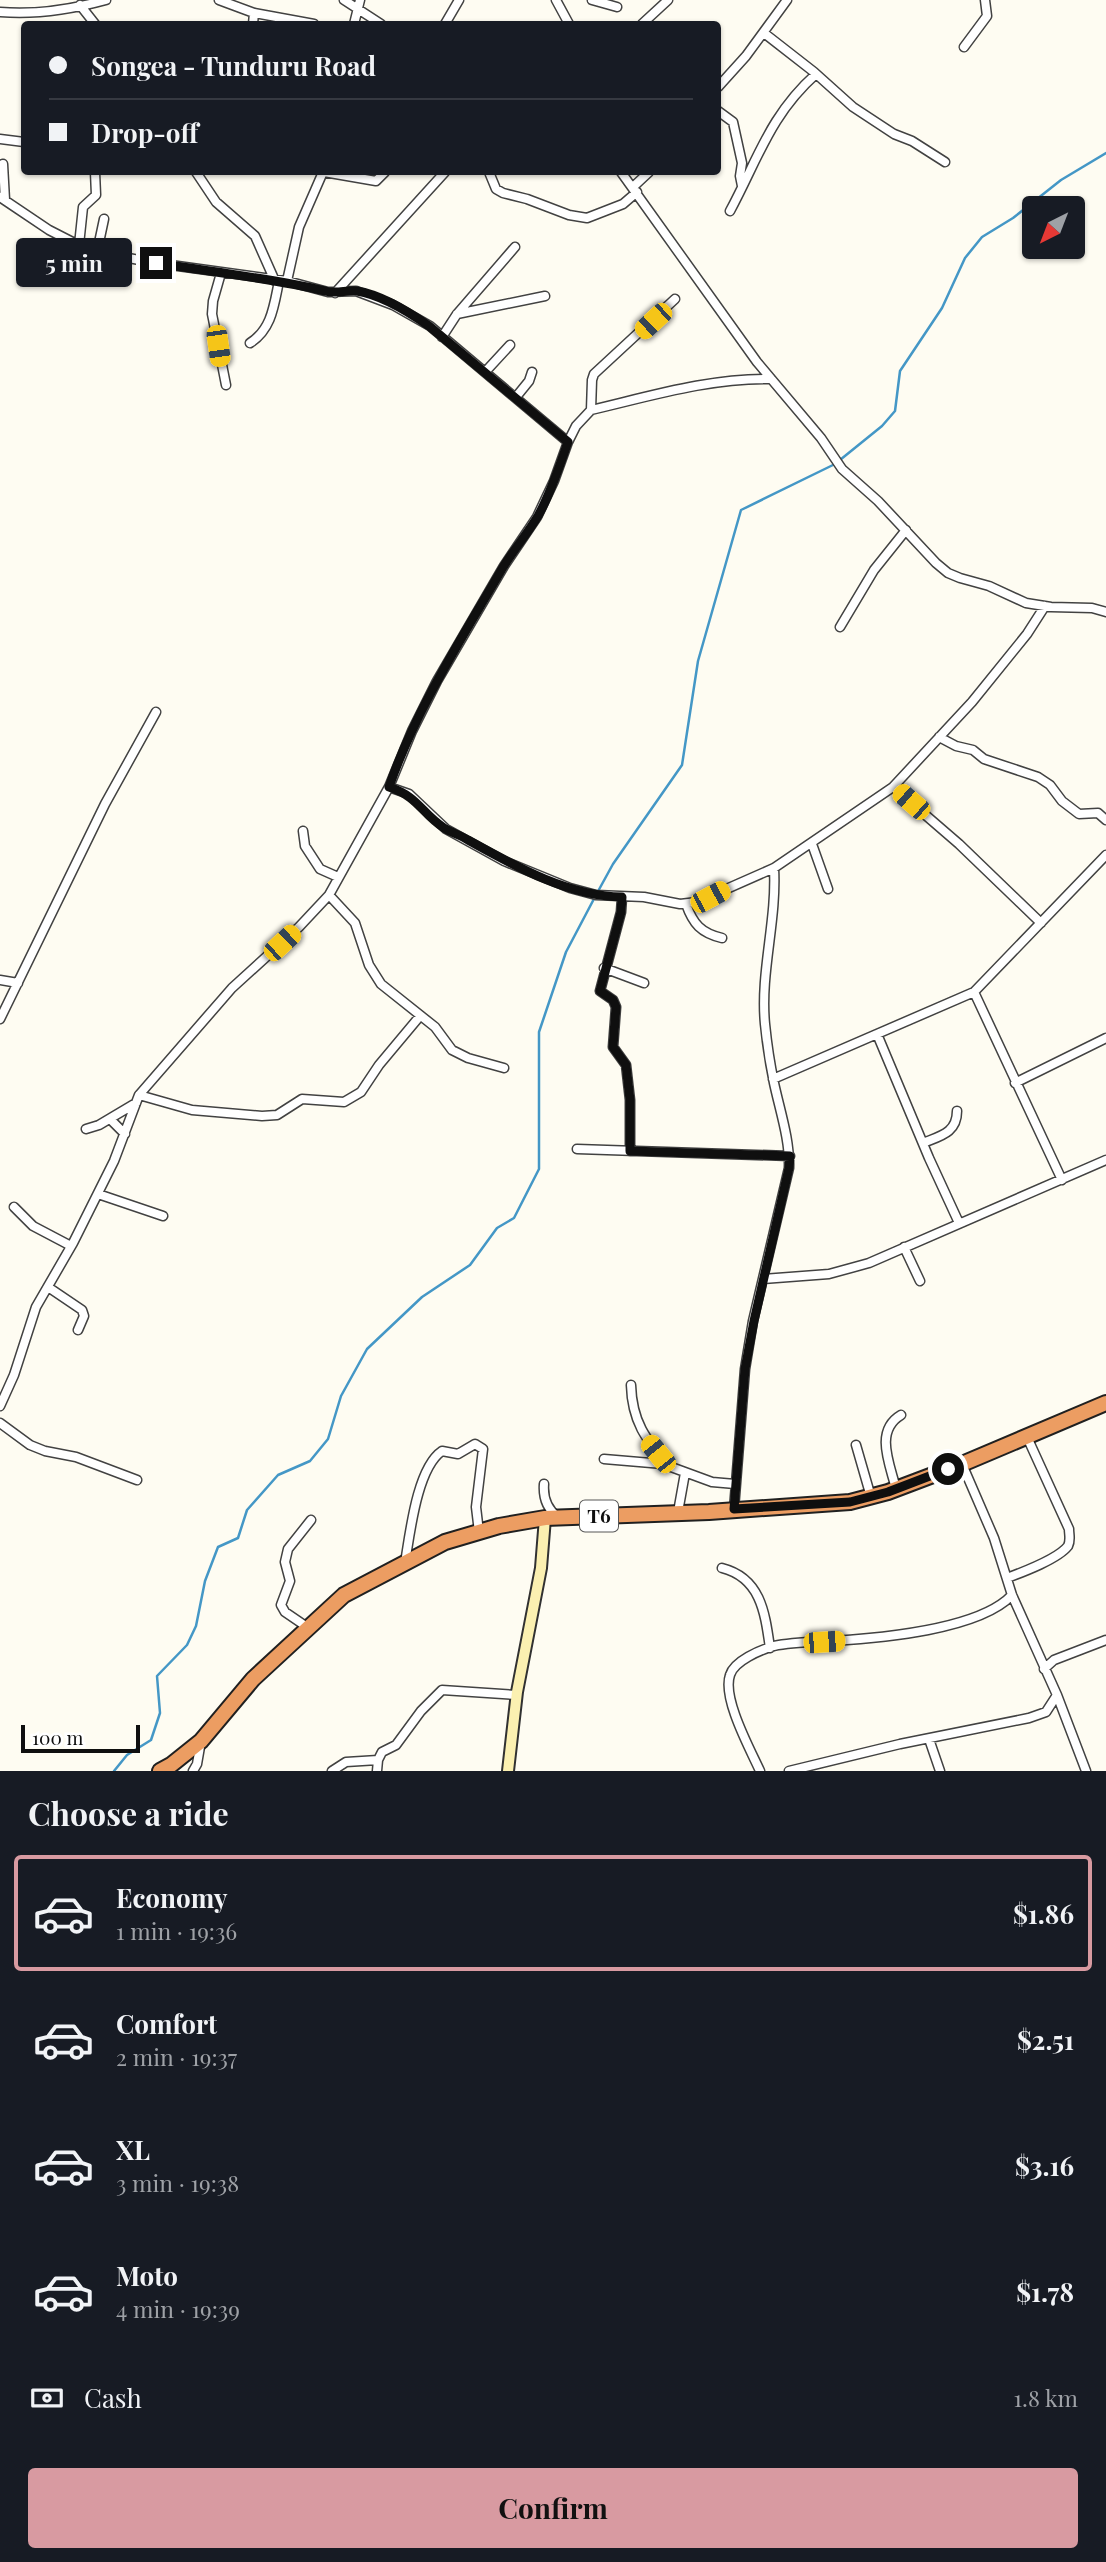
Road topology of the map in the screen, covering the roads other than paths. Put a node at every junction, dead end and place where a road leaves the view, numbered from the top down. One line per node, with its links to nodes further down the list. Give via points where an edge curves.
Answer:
1 (106, 0): 11 (street)
2 (219, 0): 14 (street)
3 (344, 0): 10 (street)
4 (459, 0): 20 (street)
5 (556, 0): 21 (street)
6 (592, 0): 12 (street)
7 (668, 0): 22 (street)
8 (787, 0): 23 (street)
9 (985, 0): 24 (street, via 987,16)
10 (358, 3): 18 (street); 19 (street)
11 (79, 5): 13 (street); 15 (street)
12 (617, 7)
13 (0, 12)
14 (254, 13): 16 (street); 17 (street)
15 (92, 21)
16 (253, 21)
17 (298, 21)
18 (355, 21)
19 (378, 21)
20 (447, 21)
21 (567, 21)
22 (645, 21)
23 (764, 33): 25 (street); 26 (street)
24 (964, 47)
25 (816, 74): 31 (street, via 853,107); 42 (street, via 778,116)
26 (721, 84)
27 (721, 113): 42 (street, via 733,122)
28 (0, 130): 29 (street)
29 (1, 139): 30 (street)
30 (21, 142)
31 (945, 162)
32 (3, 164): 44 (street)
33 (95, 175): 47 (street, via 96,195 83,207)
34 (198, 175): 51 (street, via 216,202 255,236)
35 (322, 175): 51 (street)
36 (341, 175): 37 (street, via 376,181)
37 (382, 175)
38 (442, 175): 52 (street)
39 (490, 175): 43 (street, via 503,193 581,218 624,204)
40 (623, 175): 43 (street)
41 (647, 175): 43 (street)
42 (743, 186): 45 (street)
43 (635, 189): 61 (street)
44 (2, 199): 47 (street)
45 (730, 211)
46 (104, 219): 49 (street)
47 (79, 245): 49 (street)
48 (515, 247): 55 (street)
49 (97, 252): 50 (street)
50 (221, 273): 51 (street); 62 (street, via 212,314)
51 (280, 281): 52 (street); 57 (street, via 269,324)
52 (335, 293): 56 (street, via 369,294 414,316)
53 (545, 296): 55 (street)
54 (675, 299): 64 (street, via 594,374)
55 (457, 314): 56 (street)
56 (442, 337): 59 (street)
57 (250, 343)
58 (510, 345): 59 (street)
59 (486, 371): 63 (street)
60 (532, 372): 63 (street)
61 (771, 379): 64 (street, via 683,387); 66 (street, via 842,469)
62 (226, 384)
63 (516, 397): 65 (street)
64 (591, 410): 65 (street)
65 (568, 442): 72 (street, via 537,517 437,681)
66 (906, 530): 67 (street, via 947,573); 69 (street, via 874,570)
67 (1045, 606): 68 (street); 71 (street, via 972,702)
68 (1106, 612)
69 (841, 628)
70 (156, 712): 88 (street, via 105,804)
71 (939, 737): 73 (street); 74 (street, via 984,759 1038,777 1079,814 1098,813)
72 (389, 787): 79 (street); 82 (street, via 408,794 443,827 504,862 570,888)
73 (893, 787): 76 (street); 84 (street)
74 (1106, 820)
75 (303, 831): 79 (street, via 305,846 320,869)
76 (811, 844): 78 (street); 80 (street)
77 (1106, 855): 84 (street)
78 (775, 868): 83 (street); 96 (street, via 765,971 765,1023)
79 (338, 877): 81 (street)
80 (828, 889)
81 (329, 895): 91 (street, via 355,923 369,965 381,984); 98 (street, via 232,988)
82 (622, 897): 83 (street); 86 (street)
83 (686, 904): 85 (street, via 697,927)
84 (1041, 923): 90 (street)
85 (722, 938)
86 (604, 968): 89 (street); 105 (street, via 600,991 616,1007 613,1047 626,1065)
87 (0, 980): 88 (street)
88 (18, 983): 92 (street)
89 (644, 983)
90 (974, 992): 93 (street); 97 (street)
91 (420, 1016): 95 (street, via 452,1050); 98 (street, via 361,1091 344,1102 302,1099 277,1115 262,1116 192,1110)
92 (0, 1020)
93 (877, 1034): 96 (street); 103 (street)
94 (1106, 1038): 97 (street)
95 (504, 1068)
96 (773, 1079): 106 (street)
97 (1015, 1083): 108 (street)
98 (138, 1099): 100 (street); 102 (street)
99 (957, 1111): 103 (street, via 951,1131)
100 (110, 1119): 101 (street); 102 (street)
101 (86, 1129)
102 (125, 1134): 109 (street)
103 (923, 1143): 112 (street)
104 (577, 1149): 105 (street)
105 (630, 1151): 106 (street)
106 (790, 1156): 115 (street)
107 (1106, 1160): 108 (street)
108 (1062, 1180): 112 (street)
109 (98, 1194): 111 (street); 113 (street)
110 (14, 1207): 113 (street, via 33,1226)
111 (163, 1216)
112 (959, 1223): 114 (street)
113 (71, 1246): 117 (street)
114 (904, 1247): 115 (street, via 841,1271); 116 (street)
115 (763, 1279): 132 (street, via 745,1369)
116 (920, 1281)
117 (48, 1287): 118 (street, via 82,1310); 120 (street)
118 (78, 1330)
119 (631, 1385): 128 (street, via 635,1416)
120 (1, 1400)
121 (1106, 1403): 124 (highway, T6)
122 (901, 1415): 133 (street, via 889,1424 885,1437)
123 (0, 1423): 130 (street, via 30,1445)
124 (1027, 1437): 127 (highway, T6); 142 (street, via 1069,1529 1070,1541 1031,1569)
125 (856, 1445): 134 (street)
126 (604, 1459): 128 (street)
127 (962, 1464): 133 (highway, T6); 142 (street)
128 (668, 1466): 129 (street)
129 (685, 1473): 132 (street); 136 (street)
130 (137, 1480)
131 (544, 1484): 137 (street)
132 (735, 1484): 135 (street)
133 (897, 1489): 134 (highway, T6)
134 (871, 1497): 135 (highway, T6)
135 (734, 1509): 136 (highway, T6)
136 (678, 1512): 137 (highway, T6)
137 (552, 1518): 139 (highway, T6); 148 (street)
138 (311, 1520): 144 (street, via 288,1549 285,1562 290,1581 281,1605)
139 (478, 1532): 140 (highway, T6, via 445,1542); 140 (street, via 482,1449 475,1444 458,1454 442,1451 429,1465 422,1483)
140 (405, 1563): 144 (highway, T6, via 344,1595)
141 (722, 1568): 146 (street, via 746,1579 760,1598)
142 (1007, 1578): 143 (street)
143 (1012, 1595): 146 (street, via 995,1608 953,1623); 147 (street)
144 (307, 1627): 151 (highway, T6, via 253,1679)
145 (1106, 1640): 147 (street, via 1054,1660)
146 (770, 1648): 158 (street, via 734,1667 728,1687)
147 (1044, 1669): 149 (street)
148 (517, 1695): 152 (street, via 442,1690); 157 (street)
149 (1056, 1695): 150 (street, via 1049,1709 1038,1716); 161 (street)
150 (929, 1738): 159 (street); 160 (street)
151 (201, 1741): 153 (highway, T6); 154 (street)
152 (378, 1760): 155 (street, via 345,1762); 156 (street)
153 (160, 1771)
154 (193, 1771)
155 (332, 1771)
156 (377, 1771)
157 (508, 1771)
158 (760, 1771)
159 (789, 1771)
160 (940, 1771)
161 (1086, 1771)

